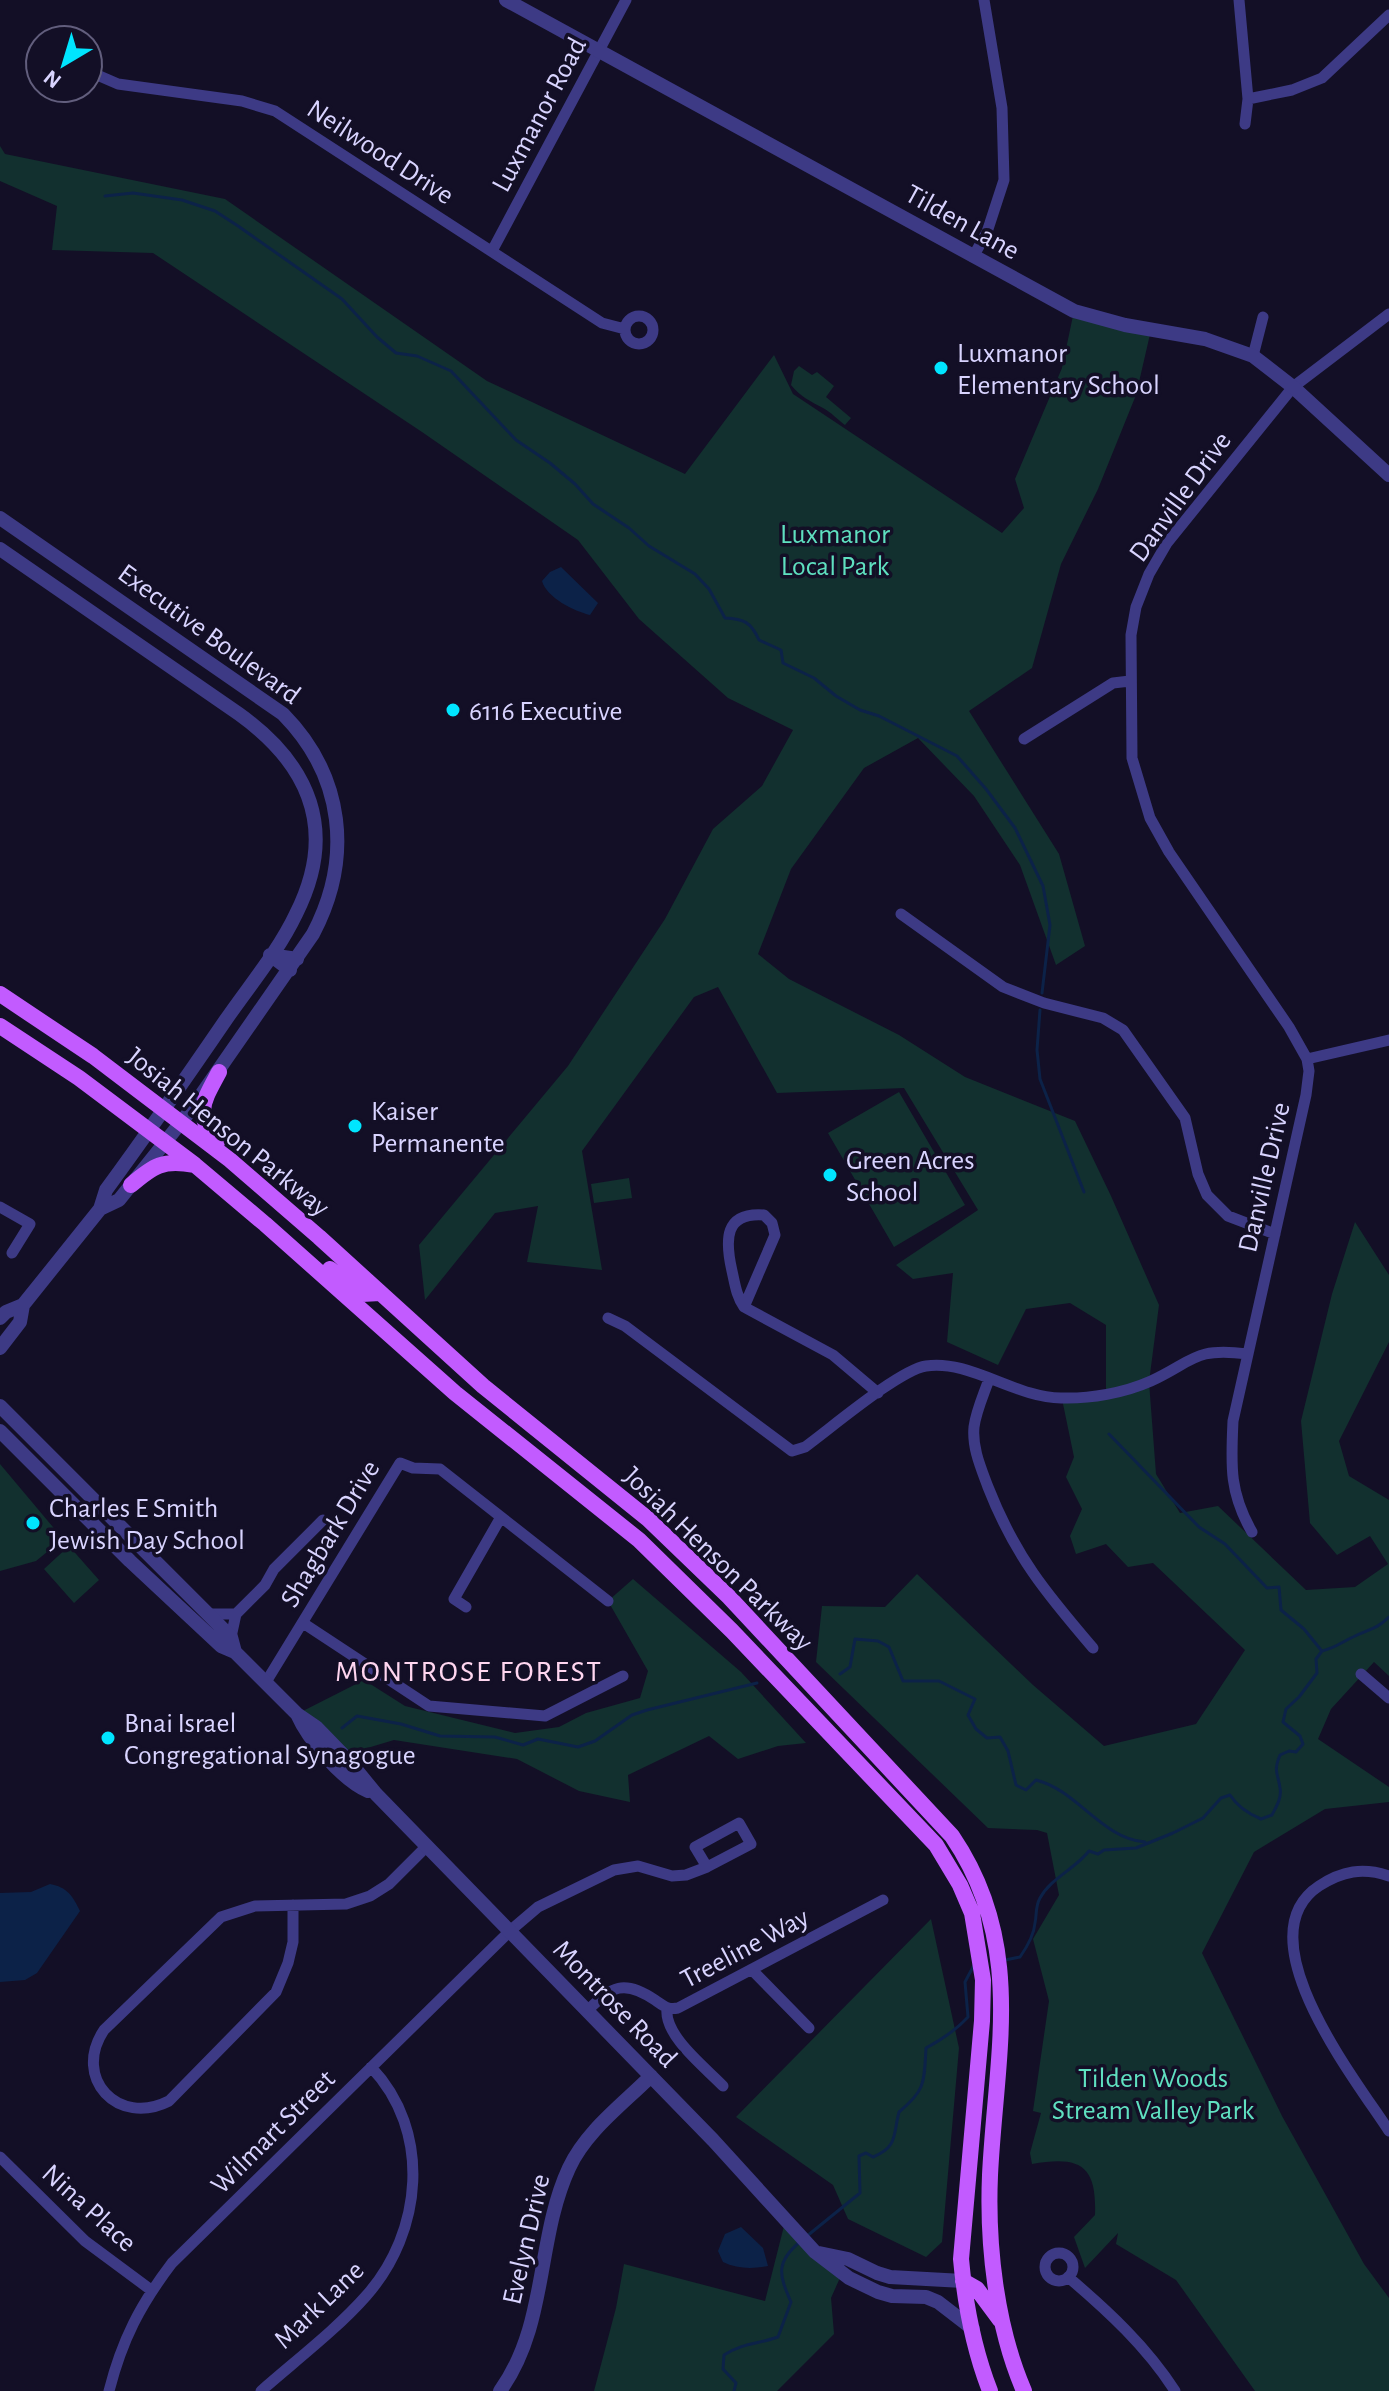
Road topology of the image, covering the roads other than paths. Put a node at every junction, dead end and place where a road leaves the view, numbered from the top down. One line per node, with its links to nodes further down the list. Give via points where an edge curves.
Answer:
1 (506, 0): 6 (street, Tilden Lane)
2 (626, 0): 6 (street, Luxmanor Road)
3 (984, 0): 11 (street, via 1002,108 1004,180)
4 (1239, 0): 8 (street)
5 (1389, 15): 8 (street, via 1322,78)
6 (599, 51): 10 (street, Luxmanor Road); 11 (street, Tilden Lane)
7 (104, 78): 10 (street, Neilwood Drive, via 275,111)
8 (1248, 99): 9 (street)
9 (1245, 124)
10 (492, 251): 14 (street, Neilwood Drive, via 602,323)
11 (973, 257): 15 (street, Tilden Lane, via 1074,311 1205,339)
12 (1389, 314): 16 (street, Danville Drive)
13 (1263, 317): 15 (street)
14 (625, 329)
15 (1253, 356): 16 (street, Tilden Lane)
16 (1293, 387): 17 (street, Tilden Lane); 23 (street, Danville Drive, via 1167,543 1149,574 1134,621)
17 (1389, 475)
18 (5, 521): 19 (street); 20 (street, Executive Boulevard)
19 (3, 551): 21 (street, Executive Boulevard)
20 (146, 618): 21 (street); 22 (street, Executive Boulevard)
21 (129, 638): 24 (street, Executive Boulevard)
22 (219, 668): 24 (street); 28 (street, Executive Boulevard, via 273,704 303,735 329,784 338,852 330,893)
23 (1130, 681): 25 (street, via 1113,683); 32 (street, Danville Drive, via 1132,758 1150,818)
24 (203, 689): 27 (street, Executive Boulevard, via 282,750 305,788 315,819 304,898)
25 (1024, 739)
26 (901, 914): 43 (street, via 1003,987 1103,1018 1123,1030 1185,1118 1207,1195 1228,1216)
27 (270, 955): 28 (street); 34 (street)
28 (293, 964): 33 (street, Executive Boulevard)
29 (0, 994): 34 (main road, Josiah Henson Parkway)
30 (0, 1026): 36 (main road, Josiah Henson Parkway)
31 (1389, 1040): 32 (street)
32 (1307, 1059): 43 (street, Danville Drive, via 1306,1095)
33 (219, 1072): 35 (street, Executive Boulevard); 38 (main road, via 202,1116)
34 (165, 1109): 35 (main road, Josiah Henson Parkway); 36 (street)
35 (181, 1122): 37 (street, Executive Boulevard); 38 (main road, Josiah Henson Parkway)
36 (150, 1130): 37 (main road, Josiah Henson Parkway); 42 (street, via 106,1190)
37 (165, 1142): 39 (main road, Josiah Henson Parkway); 40 (street, Executive Boulevard)
38 (230, 1160): 46 (main road, Josiah Henson Parkway)
39 (195, 1165): 40 (main road, via 166,1162); 44 (main road, Josiah Henson Parkway)
40 (131, 1185): 42 (street, Executive Boulevard, via 119,1200)
41 (0, 1207): 45 (street, via 30,1224)
42 (100, 1209): 47 (street)
43 (1275, 1234): 52 (street, Danville Drive)
44 (288, 1244): 46 (main road, via 358,1292); 89 (main road, Josiah Henson Parkway, via 444,1384 598,1505 683,1581 936,1845 966,1899 978,1941 983,1999)
45 (12, 1253)
46 (380, 1293): 91 (main road, Josiah Henson Parkway, via 483,1386 648,1519 749,1618 952,1836 984,1896 996,1940 1001,2000 989,2201)
47 (23, 1305): 49 (street); 51 (street, via 20,1322)
48 (744, 1307): 48 (street, via 730,1262 729,1230 748,1214 764,1215 775,1235); 54 (street, via 833,1355)
49 (0, 1318)
50 (608, 1318): 54 (street, via 792,1451)
51 (0, 1348)
52 (1247, 1354): 53 (street, via 1199,1354 1149,1382 1106,1395 1049,1397); 60 (street, Danville Drive, via 1233,1421 1232,1463 1237,1506)
53 (989, 1379): 54 (street, via 967,1370 926,1366); 67 (street, via 974,1425 974,1443 996,1507 1036,1581)
54 (878, 1393)
55 (0, 1394): 56 (street)
56 (3, 1409): 63 (street, Montrose Road)
57 (0, 1431): 66 (street, Montrose Road, via 221,1646)
58 (501, 1517): 61 (street, Shagbark Drive); 62 (street, via 454,1599); 65 (street, Shagbark Drive, via 440,1469 400,1463)
59 (323, 1520): 64 (street)
60 (1252, 1532)
61 (608, 1601)
62 (466, 1607)
63 (209, 1614): 64 (street); 66 (street, Montrose Road)
64 (236, 1614): 66 (street)
65 (303, 1623): 69 (street, via 429,1706 545,1716); 70 (street, Shagbark Drive)
66 (233, 1644): 70 (street, Montrose Road)
67 (1093, 1648)
68 (1361, 1674): 71 (street)
69 (623, 1676)
70 (266, 1682): 72 (street, Montrose Road, via 344,1755)
71 (1389, 1698)
72 (427, 1846): 76 (street, via 370,1896 346,1904); 77 (street, Montrose Road)
73 (707, 1867): 73 (street, Wilmart Street, via 751,1844 739,1823 695,1847); 77 (street, Wilmart Street, via 672,1876 638,1866 614,1870 538,1907)
74 (1389, 1876): 85 (street, via 1352,1871 1316,1888 1302,1904 1292,1932 1293,1960 1309,2003)
75 (883, 1900): 78 (street, Treeline Way)
76 (293, 1905): 76 (street, via 255,1906 221,1917 120,2012 93,2051 93,2071 102,2090 119,2105 137,2109 169,2101 276,1992 293,1942)
77 (510, 1932): 80 (street, Montrose Road); 82 (street, Wilmart Street)
78 (752, 1970): 79 (street, Treeline Way); 81 (street)
79 (667, 2009): 80 (street, Treeline Way, via 623,1986); 84 (street, via 675,2036)
80 (587, 2011): 83 (street, Montrose Road)
81 (809, 2028)
82 (371, 2067): 90 (street, Wilmart Street, via 172,2263); 94 (street, Mark Lane, via 401,2110 410,2137 415,2165 407,2222 393,2258 366,2297)
83 (651, 2076): 87 (street, Montrose Road); 95 (street, Evelyn Drive, via 588,2137 569,2167 530,2330)
84 (723, 2086)
85 (1389, 2130)
86 (0, 2157): 90 (street, Nina Place, via 85,2241)
87 (815, 2252): 89 (street, via 890,2277); 92 (street, Montrose Road, via 864,2286 892,2296 932,2299)
88 (1068, 2277): 98 (street, via 1119,2322)
89 (963, 2281): 91 (main road, via 985,2298); 92 (main road, Josiah Henson Parkway)
90 (151, 2290): 93 (street, Wilmart Street, via 119,2353)
91 (1005, 2328): 97 (main road)
92 (973, 2329): 96 (main road)
93 (109, 2391)
94 (261, 2391)
95 (500, 2391)
96 (990, 2391)
97 (1024, 2391)
98 (1175, 2391)

